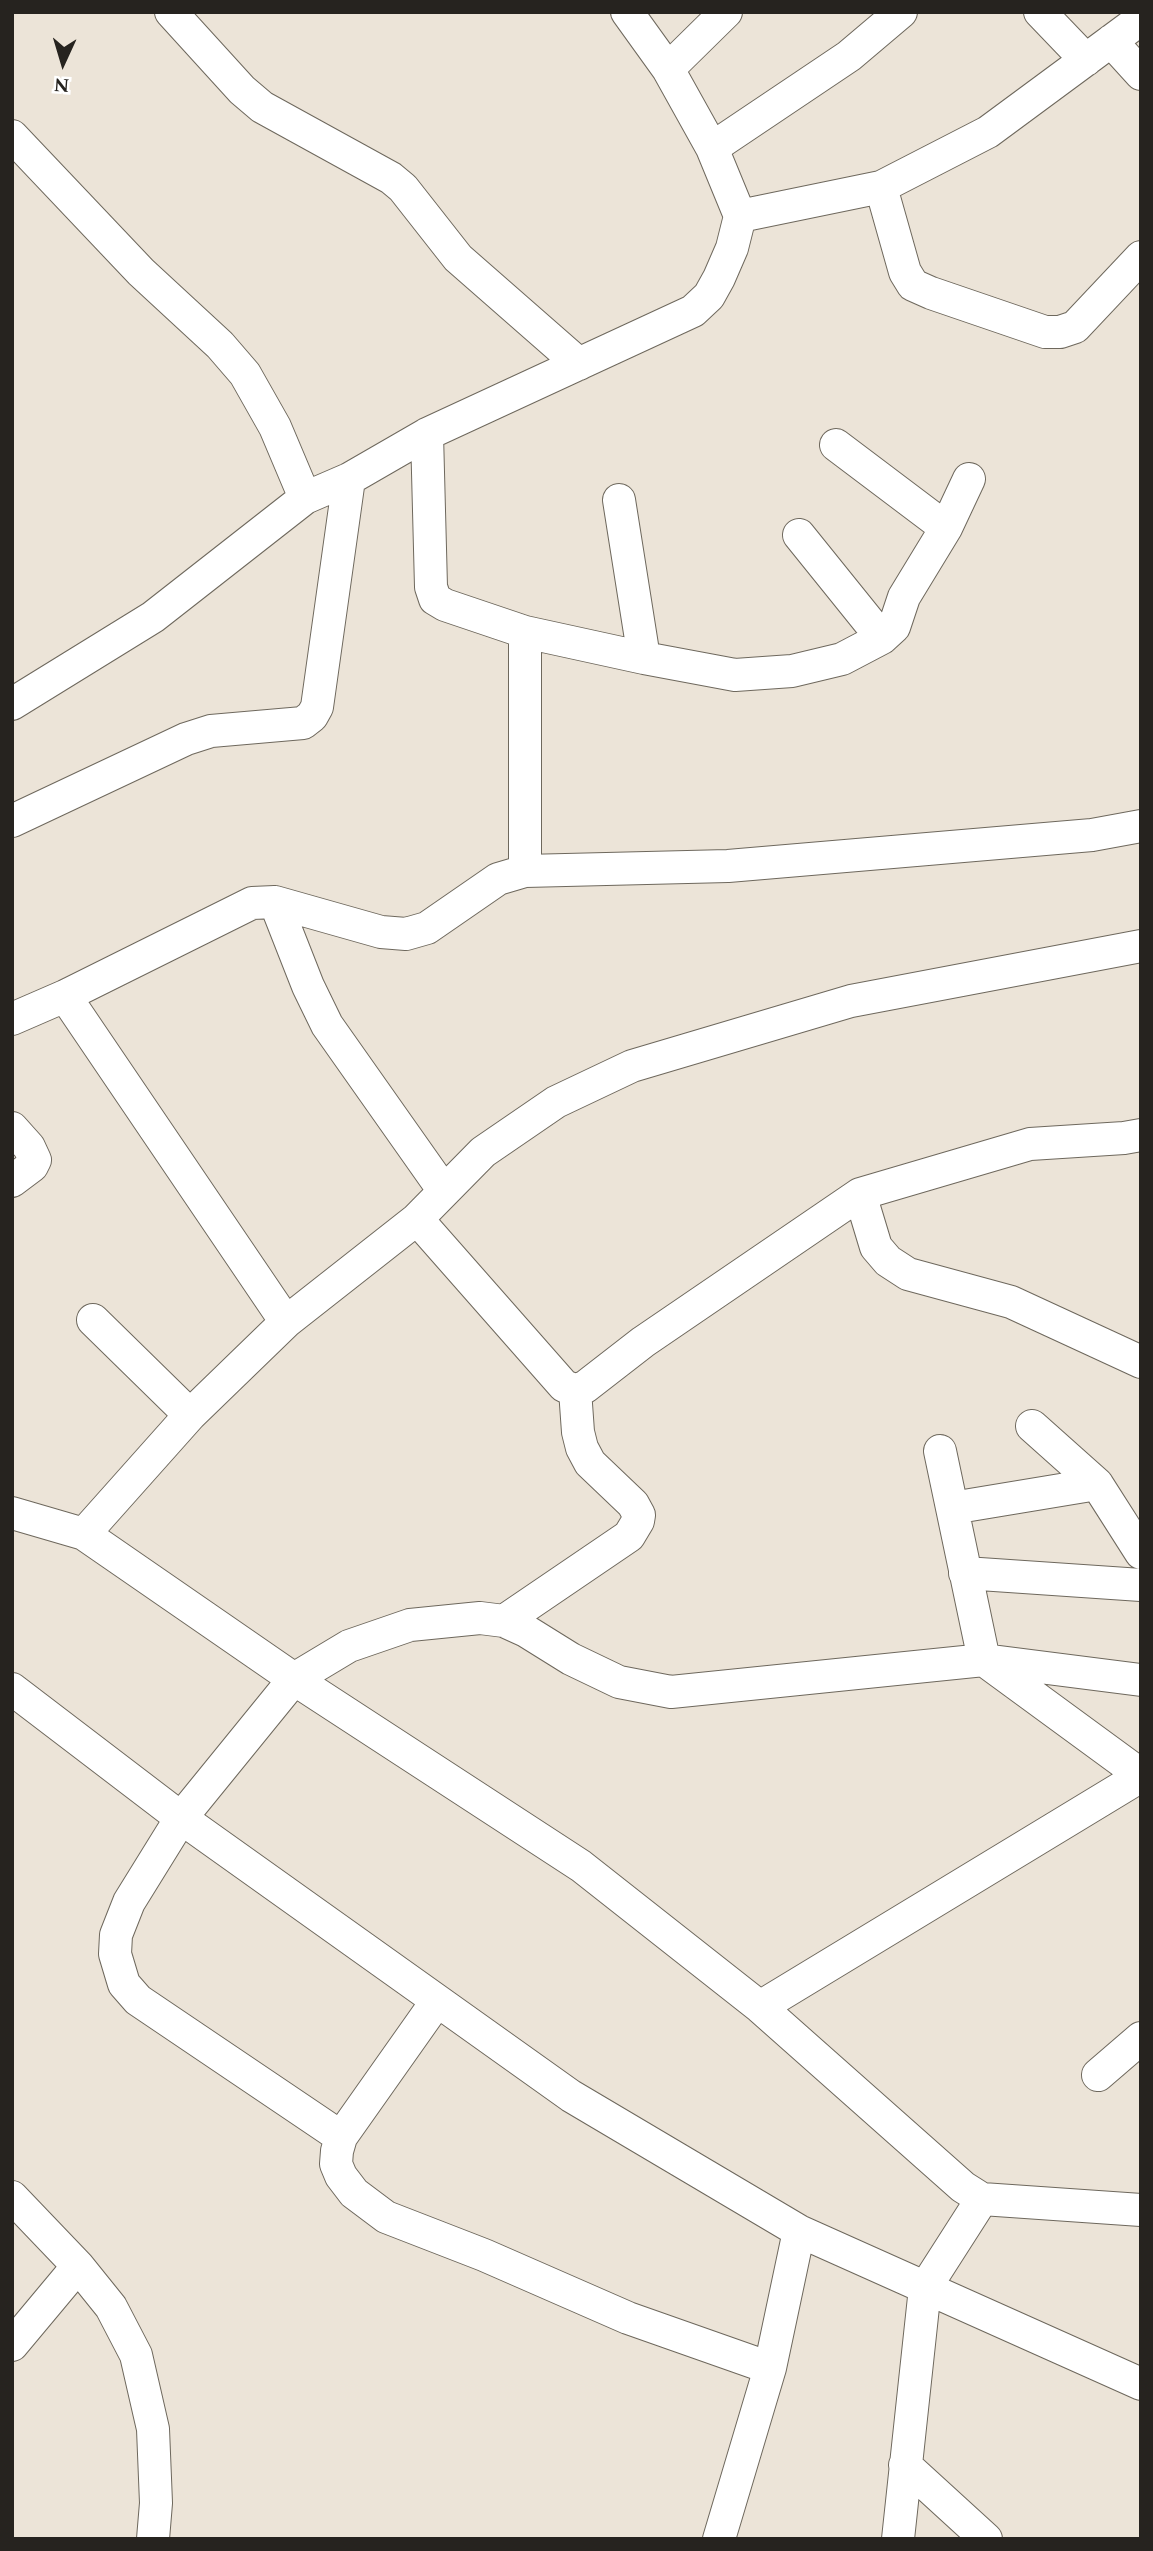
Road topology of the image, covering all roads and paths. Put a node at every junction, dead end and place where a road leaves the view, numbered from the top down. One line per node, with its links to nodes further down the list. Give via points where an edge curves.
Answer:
1 (171, 12): 15 (street, via 262,107 403,188 458,258)
2 (627, 12): 8 (street)
3 (726, 12): 8 (street)
4 (901, 12): 11 (street, via 849,56)
5 (1040, 12): 7 (street)
6 (1141, 19): 7 (street)
7 (1098, 50): 9 (street); 12 (street, via 988,132)
8 (668, 69): 11 (street)
9 (1141, 74)
10 (12, 135): 20 (street, via 245,374 275,427)
11 (712, 148): 13 (street)
12 (881, 187): 13 (street); 14 (street, via 905,272 914,285 1045,332 1075,327)
13 (740, 216): 15 (street, via 719,278 693,311)
14 (1141, 257)
15 (579, 364): 16 (street)
16 (426, 434): 18 (street); 24 (street, via 431,594 445,605)
17 (836, 445): 22 (street)
18 (349, 479): 20 (street); 28 (street, via 317,707 312,716 303,723 211,731 186,738)
19 (968, 479): 22 (street)
20 (305, 498): 27 (street, via 153,617)
21 (619, 500): 26 (street)
22 (946, 528): 25 (street, via 904,597 894,627)
23 (799, 535): 25 (street)
24 (525, 632): 26 (street); 30 (street)
25 (882, 638): 26 (street, via 842,659 792,671 735,674)
26 (644, 658)
27 (12, 704)
28 (12, 821)
29 (1141, 826): 30 (street, via 1092,835 729,866)
30 (525, 871): 31 (street, via 498,879 427,928 406,934 380,932)
31 (275, 902): 33 (street, via 252,903); 38 (street, via 327,1025)
32 (1141, 946): 38 (street, via 851,1001 632,1066 556,1102 483,1152)
33 (65, 996): 34 (street); 42 (street)
34 (12, 1019)
35 (12, 1128): 37 (street, via 35,1160)
36 (1141, 1135): 39 (street, via 1030,1144)
37 (12, 1181)
38 (444, 1191): 40 (street)
39 (860, 1194): 43 (street, via 876,1247 908,1274 1011,1302); 44 (street)
40 (417, 1219): 42 (street); 44 (street, via 564,1386)
41 (93, 1320): 45 (street)
42 (286, 1322): 45 (street)
43 (1141, 1362)
44 (575, 1390): 55 (street, via 582,1448 590,1462 633,1504 638,1521 629,1536)
45 (190, 1415): 51 (street)
46 (1032, 1426): 48 (street)
47 (940, 1451): 49 (street)
48 (1097, 1484): 49 (street); 52 (street)
49 (952, 1508): 53 (street)
50 (12, 1513): 51 (street)
51 (84, 1534): 57 (street)
52 (1141, 1553)
53 (965, 1573): 54 (street); 56 (street)
54 (1141, 1585)
55 (504, 1621): 56 (street, via 619,1682 671,1692); 57 (street, via 480,1618 410,1625 349,1646)
56 (984, 1660): 58 (street); 60 (street)
57 (294, 1679): 61 (street); 63 (street, via 581,1866)
58 (1141, 1681)
59 (12, 1689): 61 (street)
60 (1141, 1775): 63 (street)
61 (181, 1818): 62 (street); 66 (street, via 129,1902 116,1935 115,1954 124,1984 138,2000)
62 (437, 2001): 66 (street); 70 (street, via 571,2096)
63 (760, 2007): 68 (street)
64 (1141, 2038): 65 (street)
65 (1098, 2075)
66 (341, 2137): 74 (street, via 336,2164 341,2176 354,2193 386,2217 628,2318)
67 (12, 2197): 71 (street)
68 (982, 2199): 69 (street); 72 (street)
69 (1141, 2210)
70 (799, 2231): 72 (street); 74 (street)
71 (78, 2266): 73 (street); 77 (street, via 111,2307 136,2355 153,2429)
72 (925, 2288): 75 (street); 76 (street)
73 (12, 2346)
74 (770, 2368): 78 (street)
75 (1141, 2384)
76 (905, 2465): 79 (street); 80 (street)
77 (153, 2539)
78 (719, 2539)
79 (898, 2539)
80 (986, 2539)

